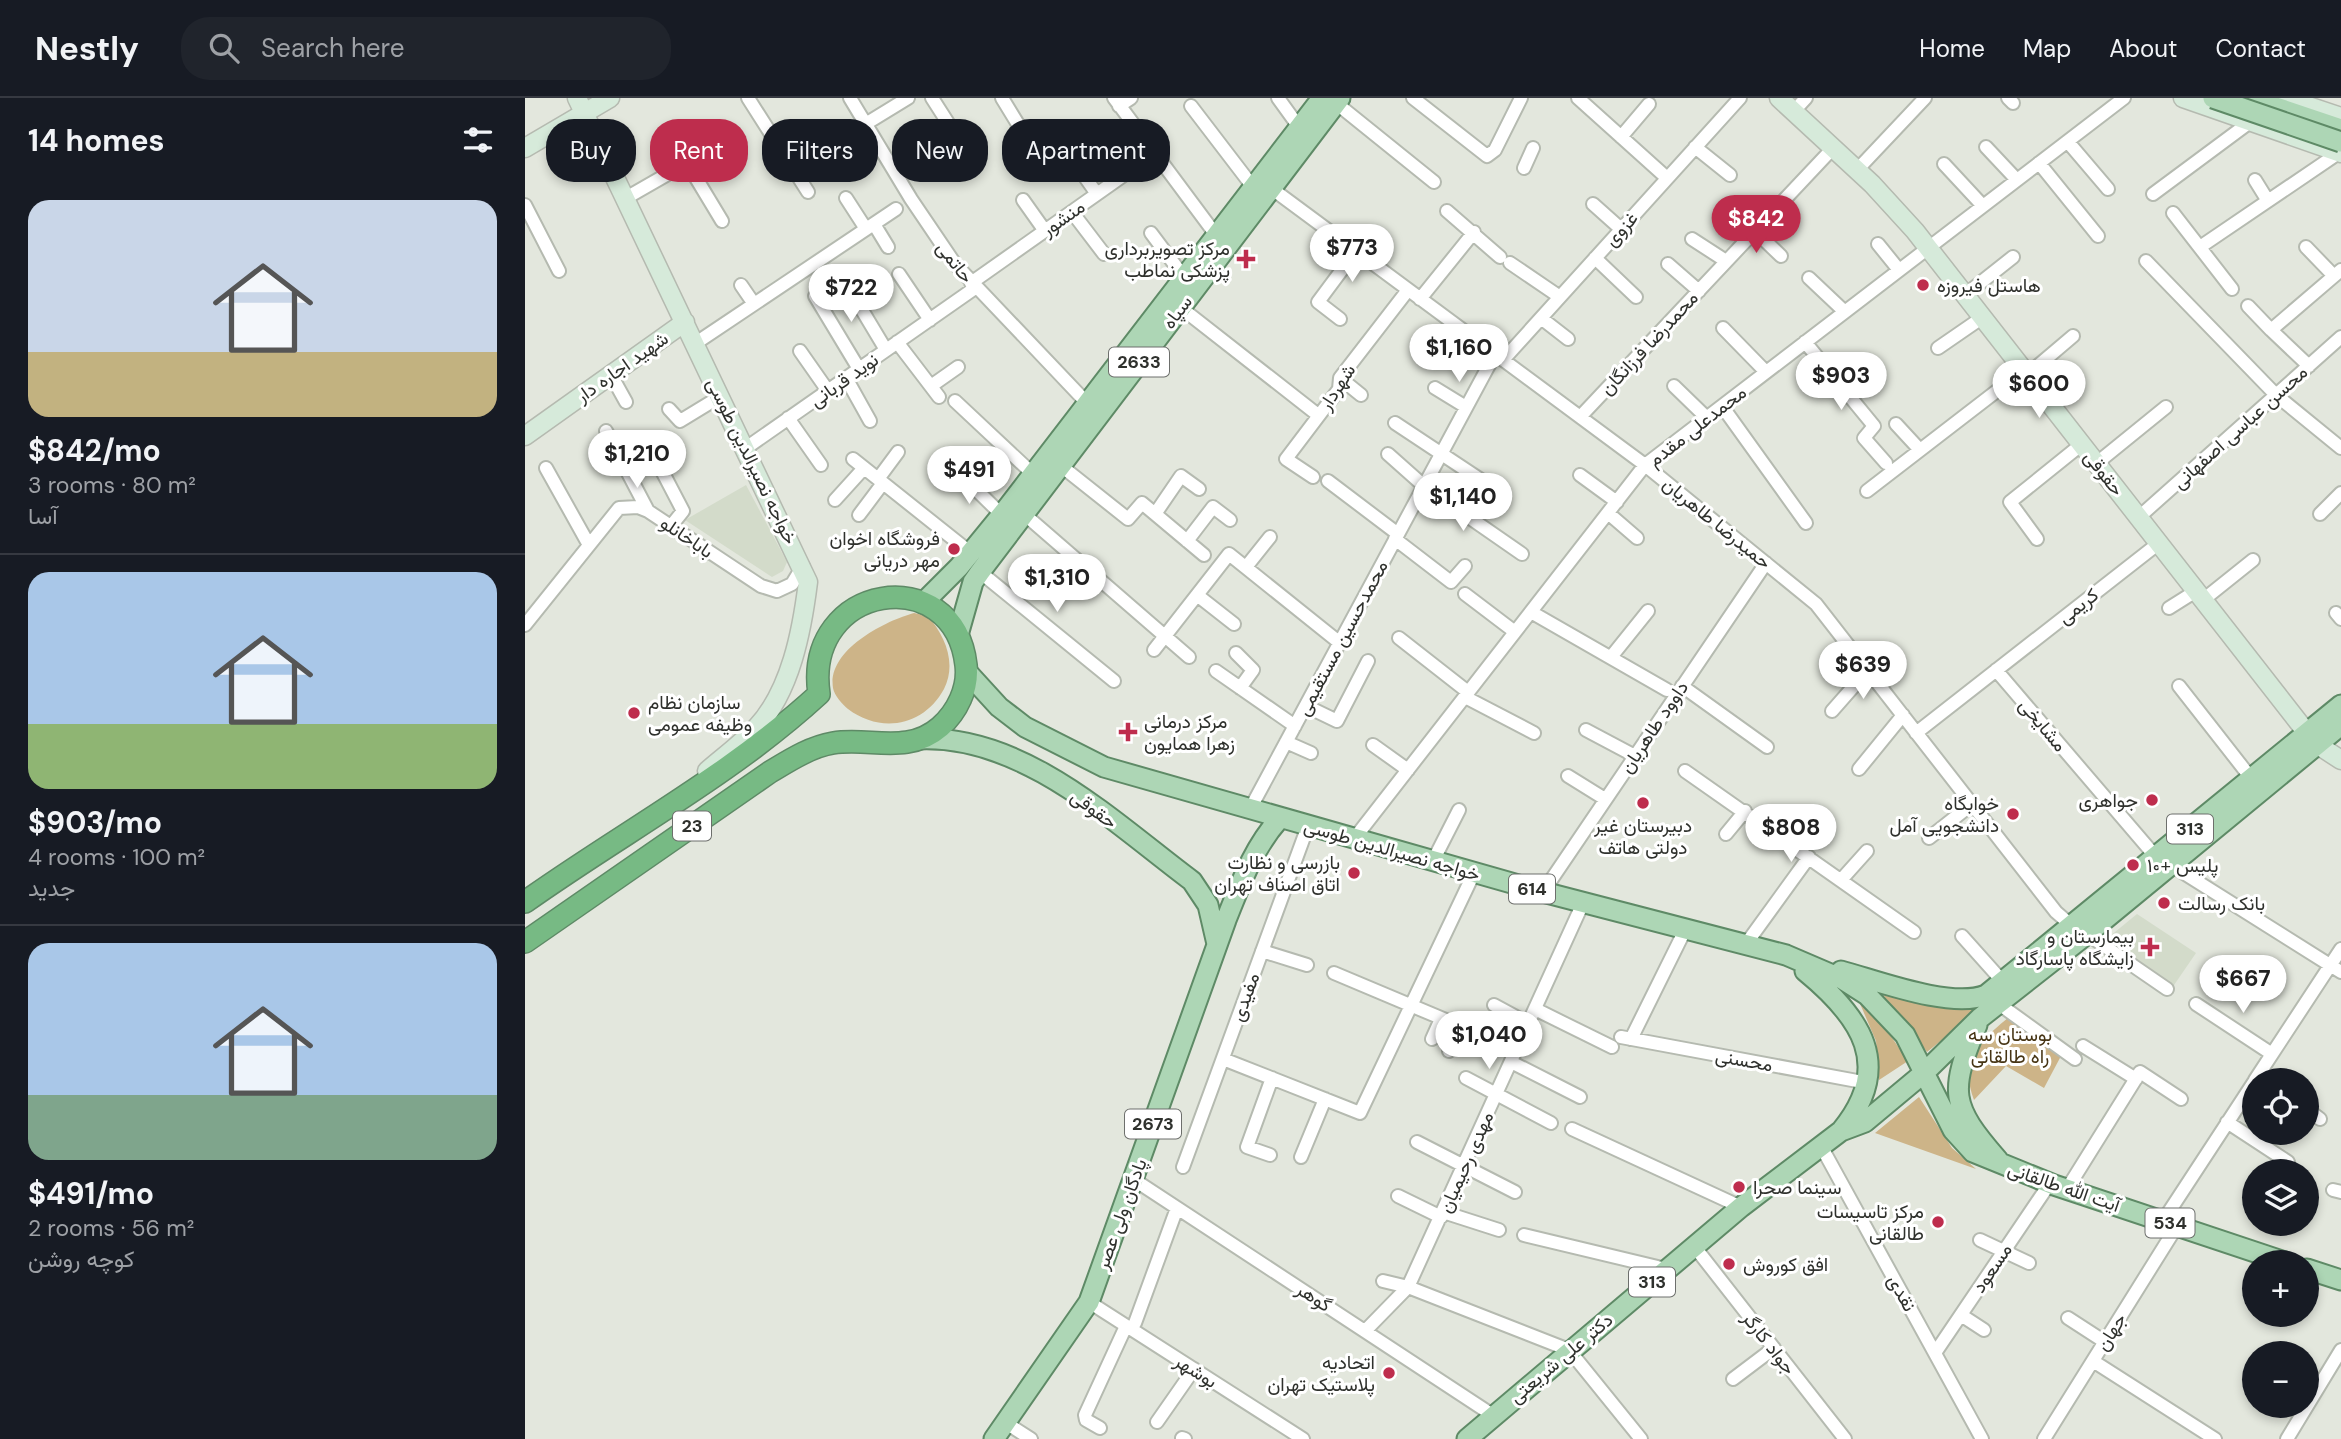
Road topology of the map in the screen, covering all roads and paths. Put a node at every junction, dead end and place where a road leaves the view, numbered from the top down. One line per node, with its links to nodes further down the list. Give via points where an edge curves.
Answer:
1 (610, 98): 24 (main road)
2 (748, 98): 33 (street)
3 (850, 98): 28 (street, حاتمی)
4 (908, 98): 29 (street)
5 (932, 98): 30 (street)
6 (1002, 98): 31 (street)
7 (1131, 98): 21 (street)
8 (1278, 98): 34 (street)
9 (1413, 98): 10 (street, via 1483,154 1493,154)
10 (1521, 98)
11 (1578, 98): 36 (street)
12 (1740, 98): 40 (street, غزوی)
13 (1779, 98): 23 (main road, حقوقی)
14 (1925, 98): 49 (street)
15 (2124, 98): 37 (street, محمدعلی مقدم)
16 (2183, 98): 26 (main road)
17 (2213, 98): 38 (main road, bridge)
18 (2248, 98): 26 (main road); 35 (main road)
19 (2284, 98): 27 (main road)
20 (1335, 99): 34 (main road, سپاه / 2633); 60 (street); 61 (main road, سپاه / 2633)
21 (1117, 102): 32 (street)
22 (1649, 104): 36 (street)
23 (1800, 104): 41 (main road, حقوقی)
24 (581, 106): 43 (main road); 66 (main road, خواجه نصیرالدین طوسی)
25 (1191, 106): 61 (street, حمیدرضا طاهریان)
26 (2239, 114): 45 (main road); 65 (street)
27 (2341, 116)
28 (863, 119)
29 (872, 119)
30 (946, 119)
31 (1015, 119)
32 (1130, 119)
33 (762, 121)
34 (1299, 127): 61 (main road, سپاه / 2633)
35 (2341, 129)
36 (1621, 137): 52 (street)
37 (2067, 142): 46 (street, محمدعلی مقدم); 62 (street)
38 (2341, 142)
39 (878, 144): 107 (street, حاتمی, via 932,233)
40 (1695, 147): 51 (street); 52 (street, غزوی)
41 (1834, 147): 49 (main road, حقوقی); 81 (street, محمدرضا فرزانگان)
42 (1986, 147): 53 (street)
43 (525, 148)
44 (1533, 148): 48 (street)
45 (2341, 153): 69 (street)
46 (2039, 163): 53 (street, محمدعلی مقدم); 85 (street)
47 (1944, 164): 72 (street)
48 (1524, 168)
49 (1857, 170): 91 (main road, حقوقی)
50 (1170, 173): 84 (street)
51 (1730, 176)
52 (1667, 178): 79 (street, غزوی)
53 (2017, 180): 72 (street, محمدعلی مقدم)
54 (2255, 180): 69 (street)
55 (653, 182): 66 (street)
56 (699, 182): 77 (street)
57 (801, 182): 63 (street)
58 (1089, 182): 64 (street)
59 (1114, 182): 64 (street, منشور)
60 (1434, 182)
61 (1262, 188): 84 (main road, سپاه / 2633); 92 (street, حمیدرضا طاهریان); 119 (main road, سپاه / 2633)
62 (2108, 189)
63 (808, 192)
64 (1097, 194): 75 (street, منشور)
65 (2153, 194)
66 (625, 198): 125 (main road, خواجه نصیرالدین طوسی)
67 (846, 198): 78 (street)
68 (1023, 200): 80 (street)
69 (2268, 201): 89 (street)
70 (1593, 204): 79 (street)
71 (525, 205): 101 (street)
72 (1983, 206): 91 (street, محمدعلی مقدم)
73 (896, 209): 78 (street)
74 (1447, 211): 82 (street)
75 (1072, 212): 80 (street, منشور); 93 (street)
76 (2173, 213): 89 (street)
77 (722, 220)
78 (870, 227): 88 (street); 116 (street)
79 (1621, 229): 96 (street, غزوی)
80 (1045, 231): 107 (street, منشور)
81 (1755, 231): 94 (street); 97 (street, محمدرضا فرزانگان)
82 (1474, 232): 113 (street, via 1505,260); 115 (street)
83 (1151, 233): 104 (street)
84 (1216, 235): 104 (main road, سپاه / 2633)
85 (2098, 236)
86 (1692, 239): 97 (street)
87 (1878, 244): 100 (street)
88 (888, 247)
89 (2200, 247): 108 (street)
90 (2306, 247): 102 (street)
91 (1929, 248): 100 (street, محمدعلی مقدم); 111 (main road, حقوقی)
92 (1356, 251): 109 (street, حمیدرضا طاهریان); 122 (street, via 1318,302)
93 (1104, 254)
94 (1780, 256)
95 (2013, 257): 111 (street)
96 (1595, 258): 113 (street, غزوی); 114 (street)
97 (1726, 261): 110 (street, محمدرضا فرزانگان)
98 (2146, 261): 150 (street)
99 (1668, 264): 110 (street)
100 (1899, 270): 120 (street, محمدعلی مقدم)
101 (559, 271)
102 (2337, 273): 127 (street)
103 (899, 274): 124 (street)
104 (1184, 276): 155 (main road, سپاه / 2633)
105 (1809, 278): 120 (street)
106 (741, 285): 116 (street)
107 (973, 286): 124 (street, نوید قربانی); 155 (street, حاتمی)
108 (2232, 289)
109 (1408, 290): 115 (street, حمیدرضا طاهریان); 144 (street, شهردار)
110 (1699, 290): 161 (street, محمدرضا فرزانگان)
111 (1965, 295): 121 (main road, حقوقی)
112 (815, 296): 139 (street)
113 (1560, 297): 123 (street, غزوی)
114 (1636, 297)
115 (1420, 299): 136 (street, حمیدرضا طاهریان)
116 (754, 304): 132 (street)
117 (859, 305): 133 (street)
118 (2248, 306): 127 (street)
119 (1180, 307): 160 (street); 180 (main road, سپاه / 2633)
120 (1845, 312): 131 (street, محمدعلی مقدم)
121 (1983, 317): 134 (street); 141 (main road, حقوقی)
122 (1340, 318)
123 (1541, 318): 130 (street); 136 (street, غزوی)
124 (930, 320): 133 (street, نوید قربانی)
125 (685, 322): 132 (main road, خواجه نصیرالدین طوسی); 142 (main road, شهید اجاره دار)
126 (1723, 328): 140 (street)
127 (2271, 330): 137 (street)
128 (2073, 336): 141 (street)
129 (2341, 337): 137 (street, محسن عباسی اصفهانی)
130 (1568, 339)
131 (1805, 342): 140 (street, محمدعلی مقدم); 177 (street, via 1874,426 1864,438)
132 (696, 344): 151 (main road, خواجه نصیرالدین طوسی)
133 (892, 346): 139 (street, نوید قربانی); 145 (street)
134 (1938, 348)
135 (800, 351): 148 (street)
136 (1499, 357): 157 (street, محمدحسین مستقیمی); 161 (street, حمیدرضا طاهریان)
137 (2309, 366): 150 (street, محسن عباسی اصفهانی)
138 (958, 367): 145 (street)
139 (859, 369): 143 (street, نوید قربانی)
140 (1766, 372): 156 (street, محمدعلی مقدم)
141 (2026, 372): 169 (main road, حقوقی); 172 (street)
142 (611, 375): 154 (street); 168 (main road, شهید اجاره دار)
143 (846, 378): 148 (street, نوید قربانی); 164 (street)
144 (1340, 378): 149 (street); 160 (street, شهردار, via 1339,389)
145 (931, 386): 152 (street)
146 (1674, 386): 163 (street)
147 (1435, 388): 157 (street)
148 (828, 391): 162 (street, نوید قربانی)
149 (1361, 395)
150 (2276, 395): 171 (street); 205 (street, محسن عباسی اصفهانی)
151 (721, 396): 159 (street, via 680,421); 170 (main road, خواجه نصیرالدین طوسی)
152 (939, 397)
153 (955, 401): 186 (street)
154 (625, 402)
155 (1087, 403): 186 (main road, سپاه / 2633)
156 (1722, 406): 163 (street, محمدعلی مقدم); 207 (street)
157 (1466, 407): 173 (street, محمدحسین مستقیمی)
158 (2166, 407): 178 (street)
159 (669, 410)
160 (1318, 415): 188 (street, شهردار, via 1286,459)
161 (1580, 417): 181 (street, حمیدرضا طاهریان)
162 (788, 418): 170 (street, نوید قربانی); 179 (street)
163 (1707, 418): 181 (street, محمدعلی مقدم)
164 (870, 421)
165 (1395, 423): 173 (street)
166 (1896, 425): 172 (street)
167 (606, 432): 198 (street)
168 (525, 436)
169 (2082, 444): 178 (main road, حقوقی); 212 (street, via 2010,502)
170 (746, 447): 221 (main road, خواجه نصیرالدین طوسی)
171 (2341, 448)
172 (1920, 450): 194 (street)
173 (1442, 452): 191 (street, محمدحسین مستقیمی); 192 (street)
174 (898, 453): 189 (street)
175 (1388, 454): 191 (street)
176 (853, 459): 184 (street)
177 (1886, 463)
178 (2097, 463): 205 (main road, حقوقی)
179 (821, 465)
180 (1061, 465): 201 (main road, سپاه / 2633); 202 (street, via 1128,519 1142,503)
181 (1645, 466): 197 (street, محمدعلی مقدم); 220 (street, حمیدرضا طاهریان)
182 (660, 467): 208 (street, via 683,510)
183 (546, 468): 215 (street)
184 (864, 468): 189 (street); 196 (street)
185 (959, 473): 204 (street)
186 (1033, 474): 204 (main road, سپاه / 2633)
187 (1580, 475): 197 (street)
188 (1313, 477)
189 (881, 481): 203 (street); 216 (street)
190 (1328, 481): 209 (street)
191 (1424, 486): 209 (street, محمدحسین مستقیمی); 217 (street)
192 (1493, 488)
193 (1199, 489): 202 (street, via 1181,476)
194 (1867, 491)
195 (2341, 493): 200 (street)
196 (835, 500)
197 (1616, 502): 199 (street, محمدعلی مقدم)
198 (648, 511): 208 (street, باباخانلو); 215 (street, باباخانلو, via 619,509)
199 (1608, 513): 211 (street); 231 (street, محمدعلی مقدم)
200 (2320, 513)
201 (1024, 514): 224 (main road, سپاه / 2633); 236 (street)
202 (1155, 514): 213 (street)
203 (859, 515)
204 (1002, 515): 216 (main road, سپاه / 2633)
205 (2139, 517): 214 (main road, حقوقی)
206 (1230, 520): 213 (street, via 1213,507)
207 (1806, 523)
208 (671, 526): 221 (street, باباخانلو, via 761,586 777,591 792,583)
209 (1397, 536): 222 (street, via 1451,582); 238 (street, محمدحسین مستقیمی)
210 (1270, 537): 223 (street)
211 (1637, 538)
212 (2037, 539)
213 (1188, 541): 218 (street)
214 (2159, 543): 227 (main road, حقوقی); 245 (street, کریمی)
215 (589, 545): 233 (street, باباخانلو)
216 (971, 553): 228 (main road, سپاه / 2633)
217 (1522, 554)
218 (1204, 555)
219 (2253, 559): 227 (street)
220 (1766, 562): 244 (street, حمیدرضا طاهریان, via 1816,604); 249 (street, داوود طاهریان)
221 (803, 566): 277 (main road, خواجه نصیرالدین طوسی, via 808,582 804,613 782,693 757,727)
222 (1465, 566)
223 (1246, 567): 226 (street, via 1229,554); 238 (street)
224 (980, 572): 235 (main road, سپاه / 2633); 248 (street)
225 (1465, 594): 234 (street)
226 (1198, 595): 232 (street); 236 (street)
227 (2200, 595): 229 (street); 264 (main road, حقوقی)
228 (923, 603): 235 (highway, via 943,616); 277 (highway, 23, via 880,597 842,616 828,634 820,656 819,694 782,726)
229 (2169, 608)
230 (1648, 611): 242 (street)
231 (1531, 612): 234 (street, محمدعلی مقدم); 242 (street)
232 (1234, 624)
233 (525, 625)
234 (1515, 632): 253 (street, محمدعلی مقدم)
235 (958, 635): 247 (highway)
236 (1165, 637): 239 (street); 241 (street)
237 (1399, 638): 253 (street)
238 (1340, 643): 255 (street, محمدحسین مستقیمی)
239 (1154, 650)
240 (1236, 653): 251 (street, via 1253,670)
241 (1189, 657)
242 (1611, 657): 252 (street)
243 (1368, 662): 255 (street, via 1337,721)
244 (1868, 670): 256 (street); 257 (street, حمیدرضا طاهریان)
245 (1996, 670): 262 (street); 290 (street, مشایخی)
246 (1216, 671): 251 (street)
247 (967, 672): 263 (highway, via 954,713); 280 (main road, خواجه نصیرالدین طوسی / 614, via 1025,727 1104,767)
248 (1114, 681)
249 (1682, 686): 267 (street); 269 (street, داوود طاهریان)
250 (2179, 686): 275 (street)
251 (1240, 688): 259 (street)
252 (1667, 690)
253 (1467, 695): 261 (street); 272 (street, محمدعلی مقدم)
254 (2341, 705): 264 (main road, دکتر علی شریعتی / 313)
255 (1305, 706): 259 (street, محمدحسین مستقیمی)
256 (1832, 711)
257 (1903, 715): 262 (street, حمیدرضا طاهریان); 271 (street)
258 (2341, 725): 264 (main road, دکتر علی شریعتی / 313)
259 (1295, 726): 265 (street, محمدحسین مستقیمی)
260 (1586, 730): 269 (street)
261 (1534, 733)
262 (1916, 733): 278 (street, حمیدرضا طاهریان)
263 (920, 739): 300 (highway, 23, via 883,745 834,743 803,753); 302 (main road, حقوقی, via 981,745 1043,772 1192,881 1208,905)
264 (2312, 739): 270 (main road, حقوقی); 275 (main road, دکتر علی شریعتی / 313); 290 (main road, دکتر علی شریعتی / 313)
265 (1286, 742): 268 (street); 280 (street, محمدحسین مستقیمی)
266 (1373, 745): 272 (street)
267 (1767, 747)
268 (1311, 753)
269 (1635, 756): 276 (street, داوود طاهریان)
270 (2341, 760)
271 (1859, 769)
272 (1408, 771): 286 (street, محمدعلی مقدم)
273 (1685, 771): 281 (street)
274 (1568, 776): 276 (street)
275 (2251, 779): 290 (main road, دکتر علی شریعتی / 313)
276 (1605, 799): 293 (street, داوود طاهریان)
277 (673, 802): 294 (highway, 23)
278 (1972, 804): 285 (street); 297 (street, حمیدرضا طاهریان, via 2056,912)
279 (1459, 810): 289 (street)
280 (1249, 811): 282 (main road, خواجه نصیرالدین طوسی / 614)
281 (1745, 811): 284 (street); 288 (street)
282 (1280, 818): 283 (main road, خواجه نصیرالدین طوسی / 614); 302 (main road, پادگان ولی عصر / 2673, via 1251,857)
283 (1308, 826): 286 (main road, خواجه نصیرالدین طوسی / 614); 304 (street, مفیدی)
284 (1726, 834)
285 (1929, 838)
286 (1354, 839): 289 (main road, خواجه نصیرالدین طوسی / 614)
287 (1867, 850): 292 (street)
288 (1809, 857): 292 (street); 301 (street)
289 (1433, 861): 291 (main road, خواجه نصیرالدین طوسی / 614)
290 (2164, 861): 297 (main road, دکتر علی شریعتی / 313); 307 (street, مشایخی)
291 (1474, 873): 293 (main road, خواجه نصیرالدین طوسی / 614); 314 (street)
292 (1841, 880): 298 (street)
293 (1543, 892): 295 (main road, خواجه نصیرالدین طوسی / 614)
294 (525, 902)
295 (1583, 903): 296 (main road, خواجه نصیرالدین طوسی / 614); 315 (street, مهدی رحیمیان)
296 (1686, 928): 301 (main road, خواجه نصیرالدین طوسی / 614); 320 (street)
297 (2080, 930): 309 (main road, دکتر علی شریعتی / 313); 310 (street, حمیدرضا طاهریان); 311 (main road, دکتر علی شریعتی / 313)
298 (1914, 932)
299 (1962, 936): 309 (street)
300 (525, 942)
301 (1745, 944): 305 (main road, خواجه نصیرالدین طوسی / 614)
302 (1217, 946): 350 (main road, پادگان ولی عصر / 2673)
303 (2341, 949): 307 (street, جهان)
304 (1262, 951): 306 (street); 324 (street, مفیدی)
305 (1786, 955): 309 (main road, دکتر علی شریعتی / 313, via 1963,1000 1986,995); 328 (main road, خواجه نصیرالدین طوسی / 614, via 1867,995 1905,1035); 332 (main road, via 1854,1020 1867,1051)
306 (1307, 965)
307 (2336, 969): 323 (street, جهان)
308 (1334, 972): 314 (street)
309 (2004, 983)
310 (2167, 989)
311 (1999, 1004): 316 (main road, دکتر علی شریعتی / 313); 325 (street)
312 (2196, 1004): 323 (street)
313 (1493, 1005): 318 (street)
314 (1411, 1007): 317 (street); 335 (street, via 1360,1113)
315 (1535, 1009): 318 (street, مهدی رحیمیان); 320 (street, محسنی)
316 (1980, 1018): 328 (main road, دکتر علی شریعتی / 313); 348 (main road, via 1957,1090 1964,1116)
317 (1441, 1019): 319 (street); 322 (street, via 1460,1026)
318 (1529, 1024): 326 (street, مهدی رحیمیان)
319 (1432, 1039)
320 (1621, 1041): 332 (street, محسنی)
321 (2083, 1046): 331 (street)
322 (1449, 1051)
323 (2272, 1054): 327 (street, جهان)
324 (1223, 1059): 329 (street); 349 (street, مفیدی)
325 (2075, 1059)
326 (1511, 1062): 333 (street, مهدی رحیمیان); 334 (street)
327 (2264, 1068)
328 (1925, 1072): 341 (main road, دکتر علی شریعتی / 313, via 1865,1122); 348 (main road, آیت الله طالقانی / 534, via 1958,1138 1973,1152)
329 (1272, 1078): 335 (street); 344 (street, via 1247,1147)
330 (1466, 1078): 333 (street)
331 (2136, 1079): 336 (street, via 2140,1072); 351 (street, مسعود)
332 (1868, 1083): 341 (main road)
333 (1497, 1094): 339 (street); 347 (street, مهدی رحیمیان)
334 (1580, 1097)
335 (1325, 1099): 345 (street)
336 (2181, 1099)
337 (2242, 1101): 338 (street, جهان)
338 (2227, 1122): 346 (street); 357 (street, جهان)
339 (1552, 1123)
340 (1571, 1129): 354 (street)
341 (1842, 1131): 343 (main road, دکتر علی شریعتی / 313)
342 (1417, 1142): 347 (street)
343 (1821, 1146): 354 (main road, دکتر علی شریعتی / 313); 380 (street, نقدی)
344 (1270, 1155)
345 (1301, 1157)
346 (2283, 1159)
347 (1465, 1165): 352 (street); 356 (street, مهدی رحیمیان)
348 (2003, 1166): 351 (main road, آیت الله طالقانی / 534)
349 (1183, 1167)
350 (1133, 1179): 355 (street, گوهر); 370 (main road, پادگان ولی عصر / 2673)
351 (2058, 1186): 357 (main road, آیت الله طالقانی / 534); 363 (street, مسعود)
352 (1515, 1192)
353 (1398, 1196): 356 (street)
354 (1741, 1207): 361 (main road, دکتر علی شریعتی / 313)
355 (1177, 1208): 373 (street); 375 (street, گوهر)
356 (1442, 1214): 358 (street); 369 (street, مهدی رحیمیان)
357 (2170, 1223): 362 (main road, آیت الله طالقانی / 534); 376 (street, جهان)
358 (1499, 1230)
359 (1524, 1234): 365 (street)
360 (1980, 1240): 363 (street)
361 (1694, 1246): 365 (main road, دکتر علی شریعتی / 313); 377 (street, جواد کارگر)
362 (2250, 1250)
363 (2003, 1252): 364 (street); 371 (street, مسعود)
364 (2029, 1263)
365 (1665, 1269): 378 (main road, دکتر علی شریعتی / 313)
366 (2319, 1273): 368 (main road)
367 (1383, 1280): 369 (street)
368 (2341, 1280)
369 (1408, 1287): 375 (street, مهدی رحیمیان); 378 (street)
370 (1089, 1302): 373 (street, بوشهر); 389 (main road, پادگان ولی عصر / 2673)
371 (1961, 1315): 374 (street); 380 (street, مسعود)
372 (2068, 1318): 376 (street)
373 (1132, 1326): 382 (street, بوشهر); 388 (street, via 1085,1415)
374 (1984, 1330)
375 (1366, 1331): 385 (street, گوهر)
376 (2105, 1342): 381 (street, جهان)
377 (1774, 1348): 383 (street); 395 (street, جواد کارگر)
378 (1569, 1350): 385 (main road, دکتر علی شریعتی / 313); 394 (street)
379 (2341, 1350): 384 (street)
380 (1935, 1353): 396 (street, نقدی)
381 (2093, 1361): 391 (street, جهان); 397 (street)
382 (1194, 1369): 387 (street); 393 (street, بوشهر)
383 (1733, 1380)
384 (2319, 1381)
385 (1494, 1416): 390 (main road, دکتر علی شریعتی / 313)
386 (2298, 1418): 398 (street)
387 (1157, 1422)
388 (1100, 1428)
389 (1000, 1431): 392 (street)
390 (1474, 1437)
391 (2050, 1437)
392 (1031, 1439)
393 (1304, 1439)
394 (1641, 1439)
395 (1845, 1439)
396 (1982, 1439)
397 (2215, 1439)
398 (2287, 1439)

